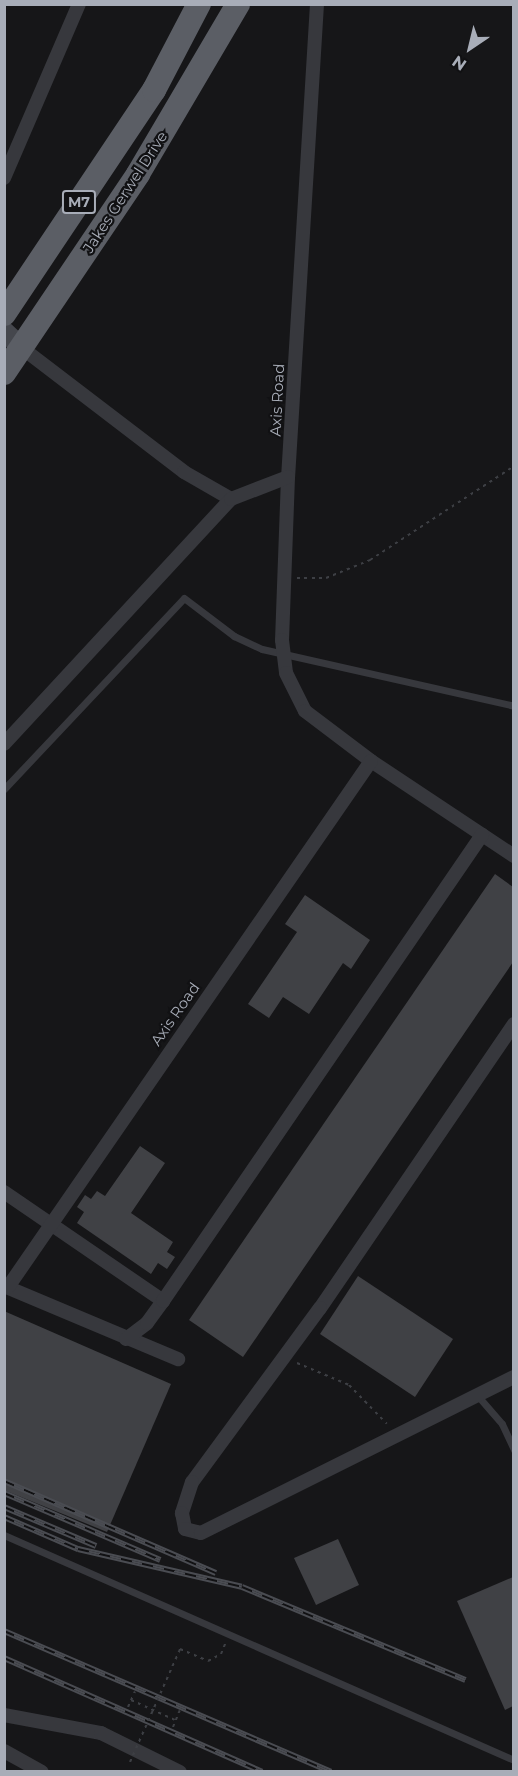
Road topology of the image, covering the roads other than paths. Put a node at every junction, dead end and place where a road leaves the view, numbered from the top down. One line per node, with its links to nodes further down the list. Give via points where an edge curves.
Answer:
1 (78, 4): 5 (street)
2 (199, 4): 6 (highway, Jakes Gerwel Drive / M7, via 154,90)
3 (238, 4): 8 (highway, Jakes Gerwel Drive / M7, via 144,165)
4 (317, 4): 9 (street, Axis Road)
5 (4, 178)
6 (4, 314)
7 (4, 331): 8 (main road)
8 (16, 357): 10 (street, via 184,472)
9 (288, 477): 10 (street); 11 (street, Axis Road)
10 (231, 499): 13 (street)
11 (282, 654): 12 (lane); 14 (street, Axis Road, via 294,693 305,711); 15 (lane, via 234,636 184,598)
12 (513, 706)
13 (4, 744)
14 (371, 761): 16 (street, Axis Road); 20 (street, Axis Road)
15 (4, 789)
16 (482, 835): 17 (street, Axis Road); 22 (street)
17 (513, 856)
18 (513, 1024): 26 (street, via 284,1357 192,1482 182,1513 185,1528 201,1533)
19 (4, 1192): 20 (street)
20 (50, 1224): 21 (street, Axis Road); 22 (street)
21 (6, 1287): 23 (street)
22 (163, 1301): 23 (street, via 147,1323)
23 (126, 1339): 24 (street)
24 (178, 1359)
25 (513, 1377): 26 (street)
26 (477, 1395): 27 (lane, via 502,1424)
27 (513, 1450)
28 (4, 1535): 31 (lane)
29 (4, 1715): 33 (street, via 101,1733)
30 (4, 1751): 32 (street)
31 (513, 1760)
32 (42, 1772)
33 (180, 1772)

